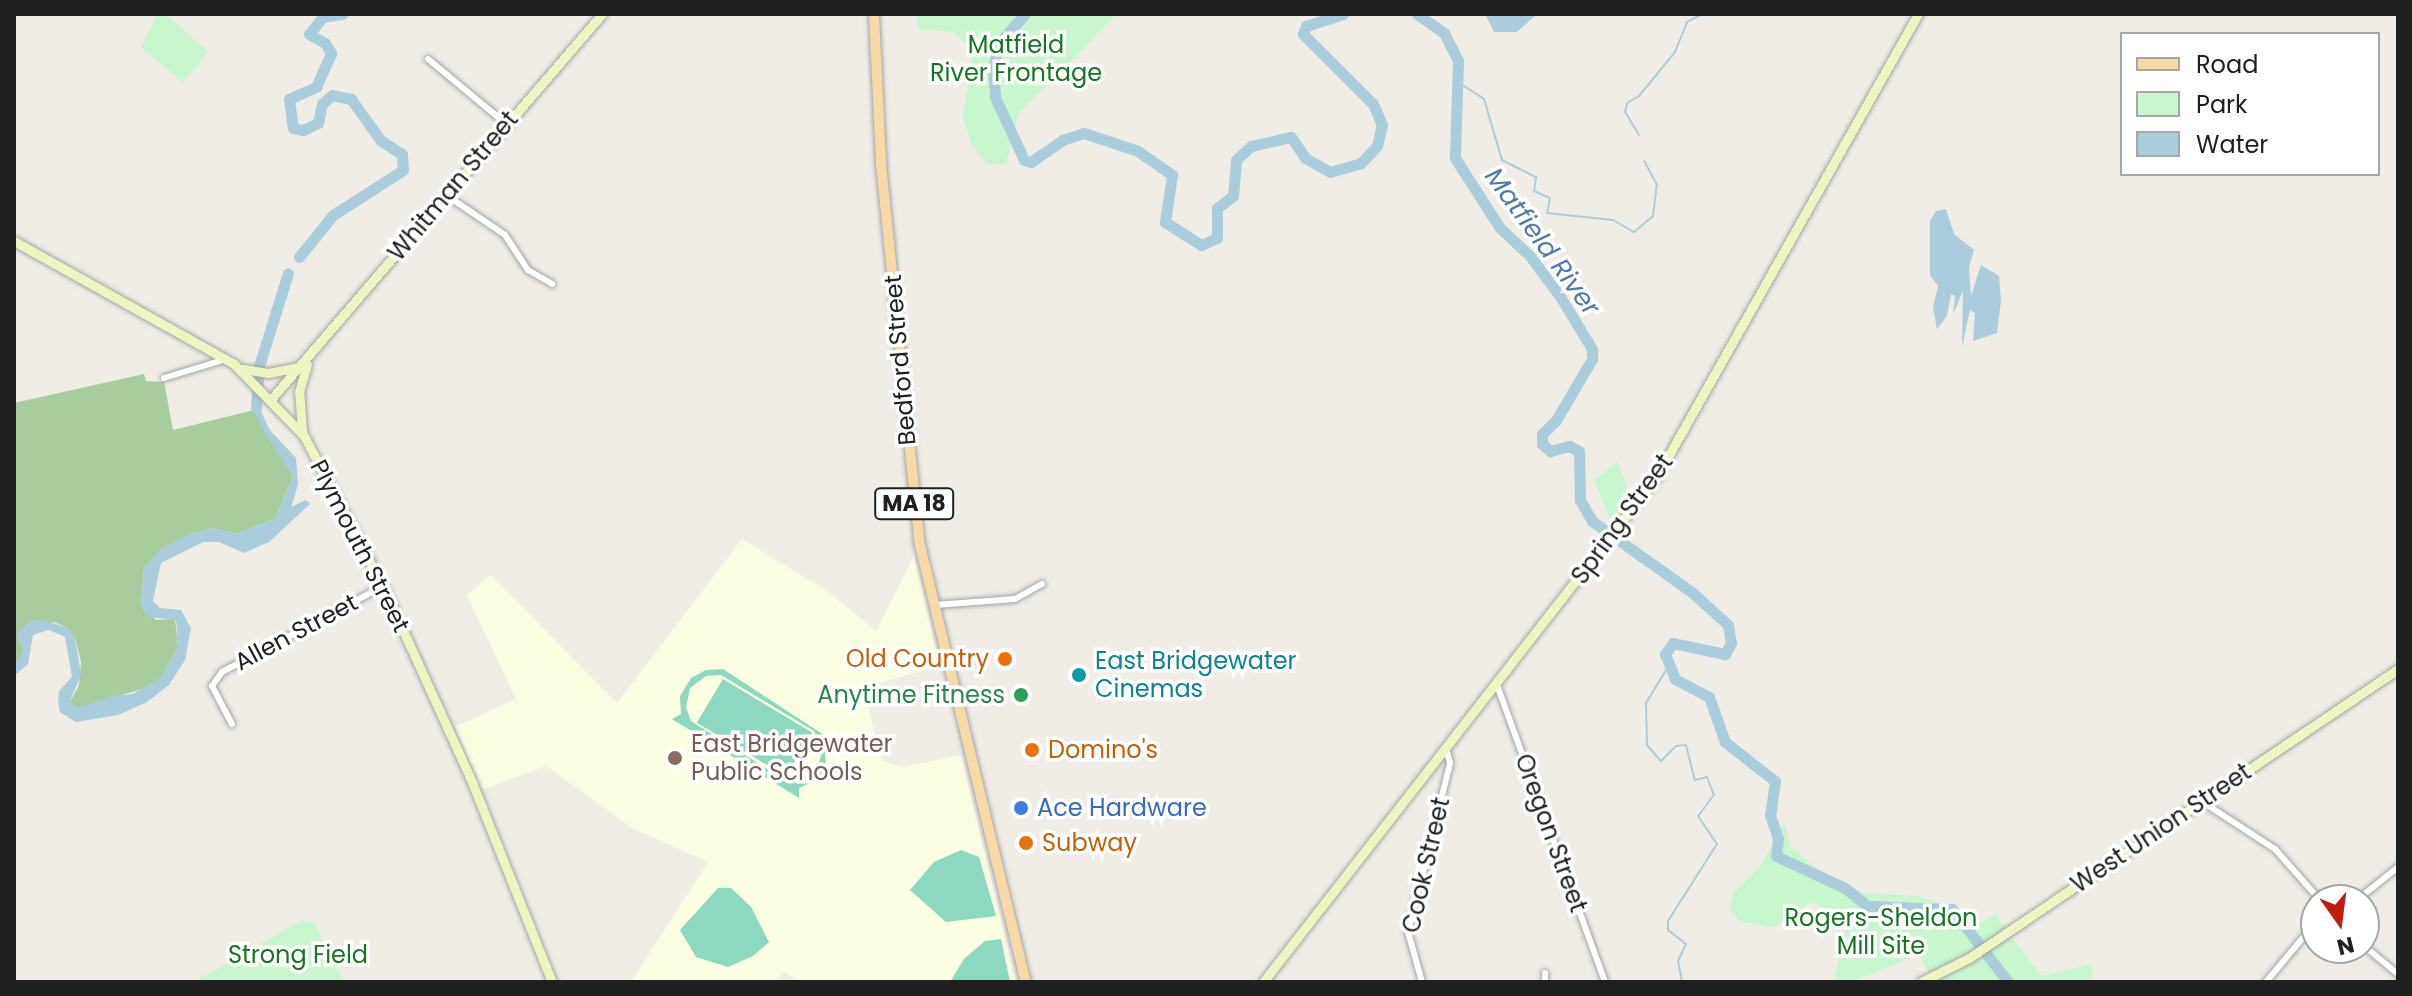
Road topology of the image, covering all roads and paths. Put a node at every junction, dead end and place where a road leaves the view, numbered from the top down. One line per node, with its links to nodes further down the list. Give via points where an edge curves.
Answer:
1 (602, 14): 5 (main road, Whitman Street)
2 (874, 14): 17 (main road, Bedford Street / MA 18, via 880,155 911,480)
3 (1918, 14): 19 (main road, Spring Street, via 1669,459)
4 (428, 59): 5 (street)
5 (505, 123): 6 (main road, Whitman Street)
6 (446, 195): 8 (street, via 505,235 528,270); 10 (main road, Whitman Street)
7 (14, 241): 9 (main road, Plymouth Street)
8 (552, 284)
9 (226, 359): 11 (main road, Plymouth Street); 12 (street)
10 (308, 361): 11 (main road, via 287,371); 13 (main road, Whitman Street); 14 (main road, via 298,400)
11 (257, 375): 13 (main road, Plymouth Street)
12 (164, 378)
13 (269, 395): 14 (main road, Plymouth Street)
14 (304, 436): 16 (main road, Plymouth Street)
15 (1042, 584): 17 (street, via 1015,599)
16 (383, 586): 20 (street, Allen Street, via 222,672 212,686); 31 (main road, Plymouth Street, via 472,782)
17 (932, 605): 32 (main road, Bedford Street / MA 18)
18 (2398, 669): 22 (main road, West Union Street)
19 (1497, 685): 21 (main road, Spring Street); 36 (street, Oregon Street)
20 (232, 724)
21 (1446, 748): 33 (main road, Spring Street); 34 (street, Cook Street, via 1450,763 1408,932)
22 (2201, 801): 24 (street, via 2275,849); 30 (main road, West Union Street)
23 (2398, 867): 25 (street)
24 (2306, 884)
25 (2377, 884)
26 (2300, 941): 38 (street)
27 (2380, 959): 29 (street)
28 (1545, 973): 35 (street)
29 (2398, 974)
30 (1933, 979): 37 (main road, West Union Street)
31 (552, 982)
32 (1026, 982)
33 (1263, 982)
34 (1422, 982)
35 (1545, 982)
36 (1605, 982)
37 (1921, 982)
38 (2266, 982)

